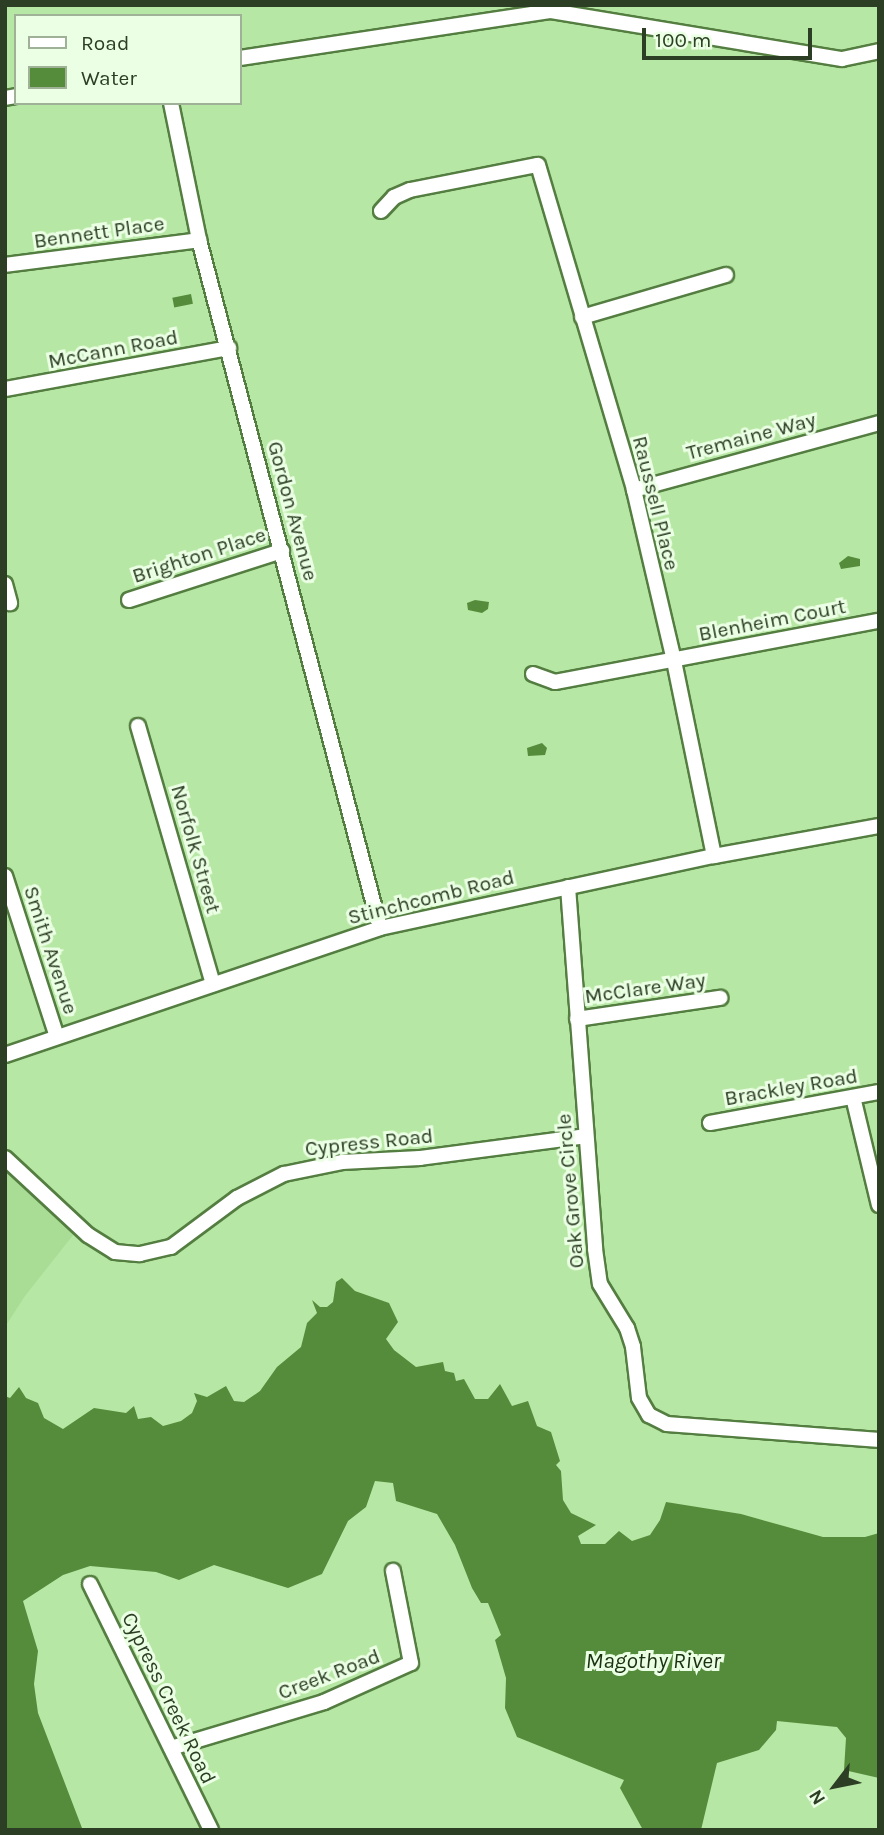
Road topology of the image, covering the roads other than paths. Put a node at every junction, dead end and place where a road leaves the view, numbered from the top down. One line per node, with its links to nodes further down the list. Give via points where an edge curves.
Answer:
1 (879, 51): 2 (street, via 842,60 551,11)
2 (242, 58)
3 (171, 105): 5 (street, Gordon Avenue)
4 (382, 211): 8 (street, Raussell Place, via 394,197 410,190 538,165)
5 (199, 240): 6 (street, Bennett Place); 9 (street, Gordon Avenue)
6 (5, 265)
7 (726, 275): 8 (street)
8 (582, 317): 12 (street, Raussell Place)
9 (229, 348): 10 (street, McCann Road); 13 (street, Gordon Avenue)
10 (5, 389)
11 (879, 423): 12 (street, Tremaine Way)
12 (634, 490): 18 (street, Raussell Place)
13 (282, 551): 15 (street, Brighton Place); 25 (street, Gordon Avenue)
14 (5, 584): 16 (street)
15 (129, 600)
16 (10, 603)
17 (879, 621): 18 (street, Blenheim Court)
18 (674, 661): 19 (street, Blenheim Court, via 555,682); 22 (street, Raussell Place)
19 (533, 674)
20 (138, 726): 26 (street, Norfolk Street)
21 (879, 826): 22 (street, Stinchcomb Road)
22 (714, 856): 24 (street, Stinchcomb Road)
23 (5, 876): 29 (street, Smith Avenue)
24 (568, 887): 25 (street, Stinchcomb Road); 28 (street, Oak Grove Circle)
25 (380, 928): 26 (street, Stinchcomb Road)
26 (214, 984): 29 (street, Stinchcomb Road)
27 (720, 998): 28 (street, McClare Way)
28 (577, 1019): 34 (street, Oak Grove Circle)
29 (57, 1037): 30 (street, Stinchcomb Road)
30 (5, 1055)
31 (879, 1092): 32 (street, Brackley Road)
32 (853, 1097): 33 (street, Brackley Road); 36 (street)
33 (710, 1123)
34 (586, 1136): 35 (street, Cypress Road, via 420,1158 342,1162 284,1174 237,1198 171,1247 140,1254 115,1252 88,1235); 37 (street, Oak Grove Circle, via 600,1284 627,1328 639,1398 649,1415 667,1423)
35 (5, 1158)
36 (879, 1205)
37 (879, 1440)
38 (393, 1571): 40 (street, Creek Road, via 411,1663 324,1702)
39 (90, 1584): 40 (street, Cypress Creek Road)
40 (171, 1748): 41 (street, Cypress Creek Road)
41 (211, 1830)

